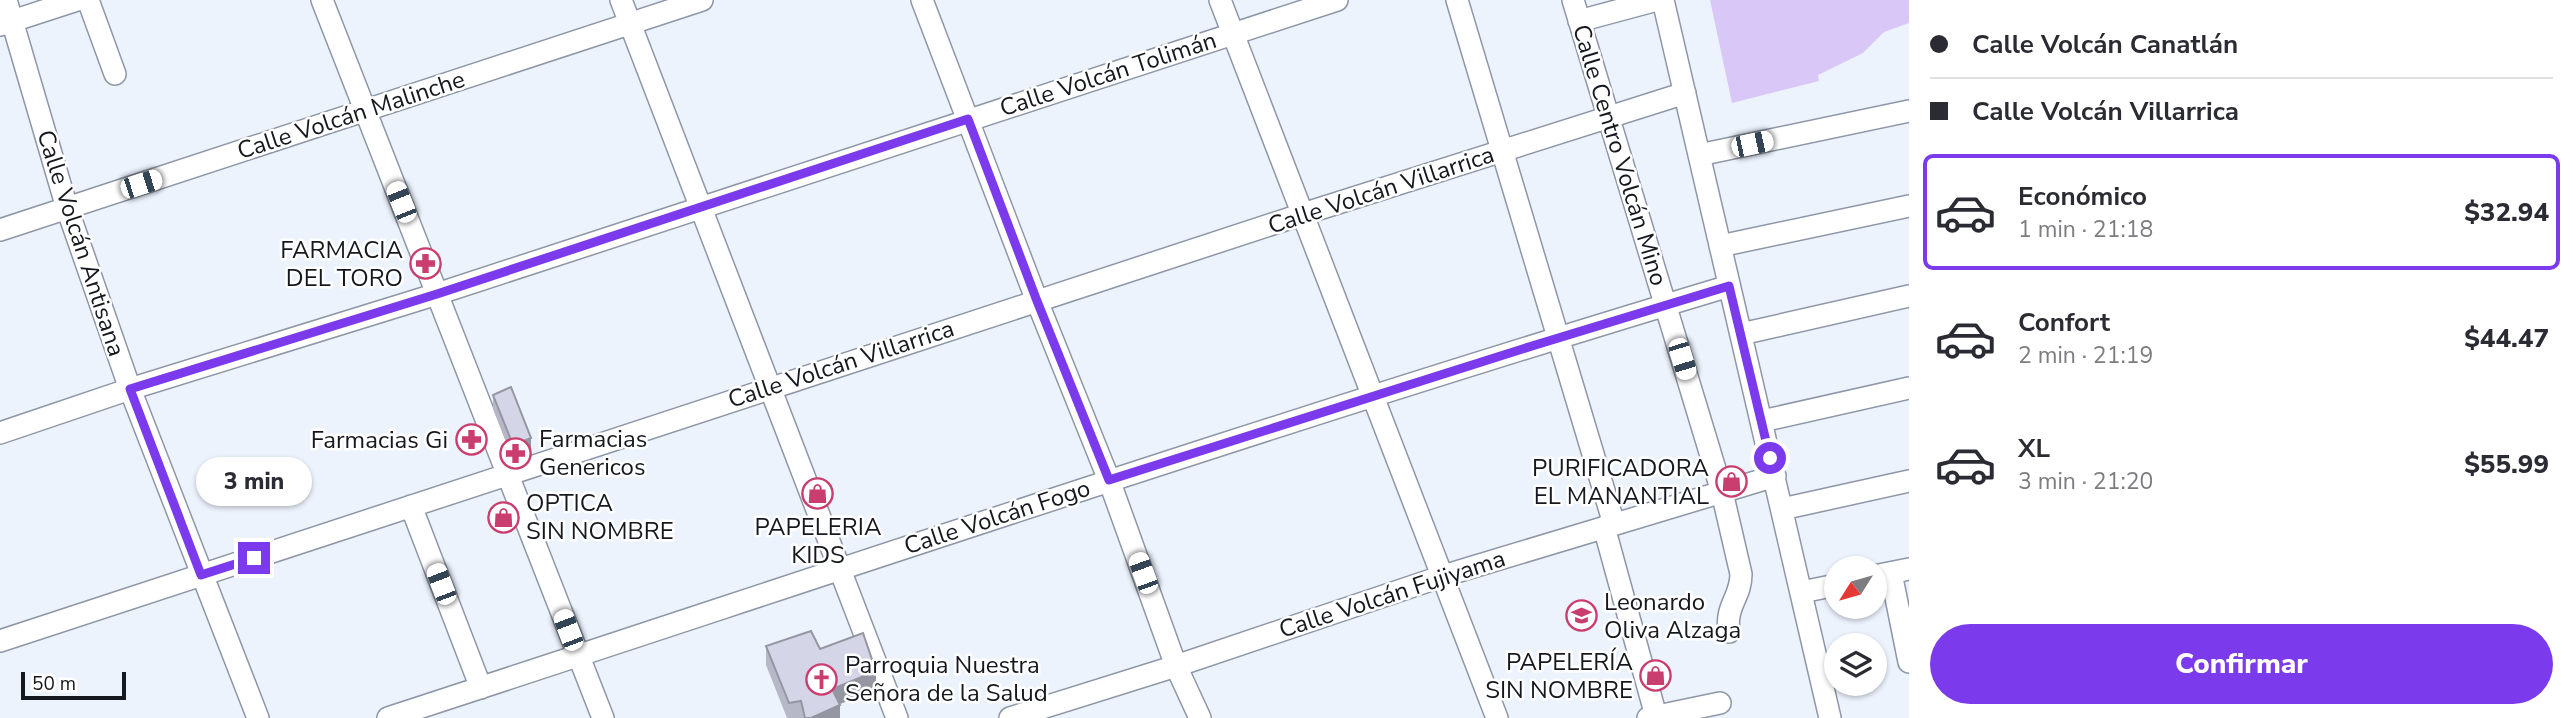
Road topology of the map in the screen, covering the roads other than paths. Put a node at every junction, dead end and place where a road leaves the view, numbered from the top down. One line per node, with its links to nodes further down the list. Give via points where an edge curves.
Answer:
1 (6, 0): 15 (street, Calle Volcán Antisana)
2 (77, 0): 15 (street)
3 (88, 0): 18 (street)
4 (322, 0): 20 (street)
5 (621, 0): 16 (street)
6 (702, 0): 16 (street, Calle Volcán Malinche)
7 (922, 0): 23 (street)
8 (1220, 0): 17 (street)
9 (1337, 0): 17 (street, Calle Volcán Tolimán)
10 (1457, 0): 24 (street)
11 (1573, 0): 14 (street, Calle Centro Volcán Mino)
12 (1657, 0): 14 (street)
13 (1663, 0): 19 (street)
14 (1579, 21): 22 (street, Calle Centro Volcán Mino)
15 (6, 23): 27 (street, Calle Volcán Antisana)
16 (630, 24): 20 (street, Calle Volcán Malinche); 28 (street)
17 (1233, 34): 23 (street, Calle Volcán Tolimán); 29 (street)
18 (115, 74)
19 (1685, 93): 22 (street, Calle Volcán Villarrica); 25 (street)
20 (365, 110): 27 (street, Calle Volcán Malinche); 33 (street)
21 (1909, 111): 25 (street)
22 (1609, 118): 24 (street, Calle Volcán Villarrica); 36 (street, Calle Centro Volcán Mino)
23 (968, 119): 28 (street, Calle Volcán Tolimán); 35 (street)
24 (1503, 152): 29 (street, Calle Volcán Villarrica); 38 (street)
25 (1699, 155): 31 (street)
26 (1909, 206): 31 (street)
27 (67, 208): 30 (street, Calle Volcán Malinche); 41 (street, Calle Volcán Antisana)
28 (701, 208): 33 (street, Calle Volcán Tolimán); 39 (street)
29 (1303, 214): 35 (street, Calle Volcán Villarrica); 42 (street)
30 (0, 230)
31 (1720, 246): 32 (street)
32 (1729, 286): 36 (street, Calle Volcán Fogo); 37 (street)
33 (437, 294): 41 (street, Calle Volcán Tolimán); 45 (street)
34 (1909, 296): 37 (street)
35 (1037, 301): 39 (street, Calle Volcán Villarrica); 47 (street)
36 (1666, 306): 38 (street, Calle Volcán Fogo); 49 (street, Calle Centro Volcán Mino)
37 (1741, 334): 43 (street)
38 (1559, 338): 42 (street, Calle Volcán Fogo); 52 (street)
39 (770, 387): 45 (street, Calle Volcán Villarrica); 53 (street)
40 (1909, 388): 43 (street)
41 (130, 389): 44 (street, Calle Volcán Tolimán); 55 (street, Calle Volcán Antisana)
42 (1373, 396): 47 (street, Calle Volcán Fogo); 56 (street)
43 (1762, 421): 46 (street)
44 (0, 433)
45 (507, 474): 50 (street, Calle Volcán Villarrica); 61 (street)
46 (1775, 476): 49 (street, Calle Volcán Fujiyama); 51 (street)
47 (1109, 480): 53 (street, Calle Volcán Fogo); 63 (street)
48 (1909, 481): 51 (street)
49 (1722, 492): 52 (street, Calle Volcán Fujiyama); 59 (street, Calle Centro Volcán Mino, via 1741,574 1741,587 1729,610)
50 (411, 506): 55 (street, Calle Volcán Villarrica); 64 (street)
51 (1782, 509): 58 (street)
52 (1609, 525): 56 (street, Calle Volcán Fujiyama); 67 (street)
53 (839, 569): 61 (street, Calle Volcán Fogo); 70 (street)
54 (1891, 572): 62 (street)
55 (201, 575): 60 (street, Calle Volcán Villarrica); 68 (street, Calle Volcán Antisana)
56 (1443, 576): 63 (street, Calle Volcán Fujiyama); 73 (street)
57 (1824, 587): 58 (street)
58 (1802, 592): 74 (street)
59 (1729, 632)
60 (0, 641)
61 (579, 656): 64 (street, Calle Volcán Fogo); 69 (street)
62 (1909, 662)
63 (1176, 666): 71 (street, Calle Volcán Fujiyama); 72 (street)
64 (481, 688): 66 (street, Calle Volcán Fogo)
65 (1720, 703): 67 (street)
66 (395, 717)
67 (1652, 717)
68 (258, 718)
69 (603, 718)
70 (897, 718)
71 (1010, 718)
72 (1200, 718)
73 (1497, 718)
74 (1830, 718)

